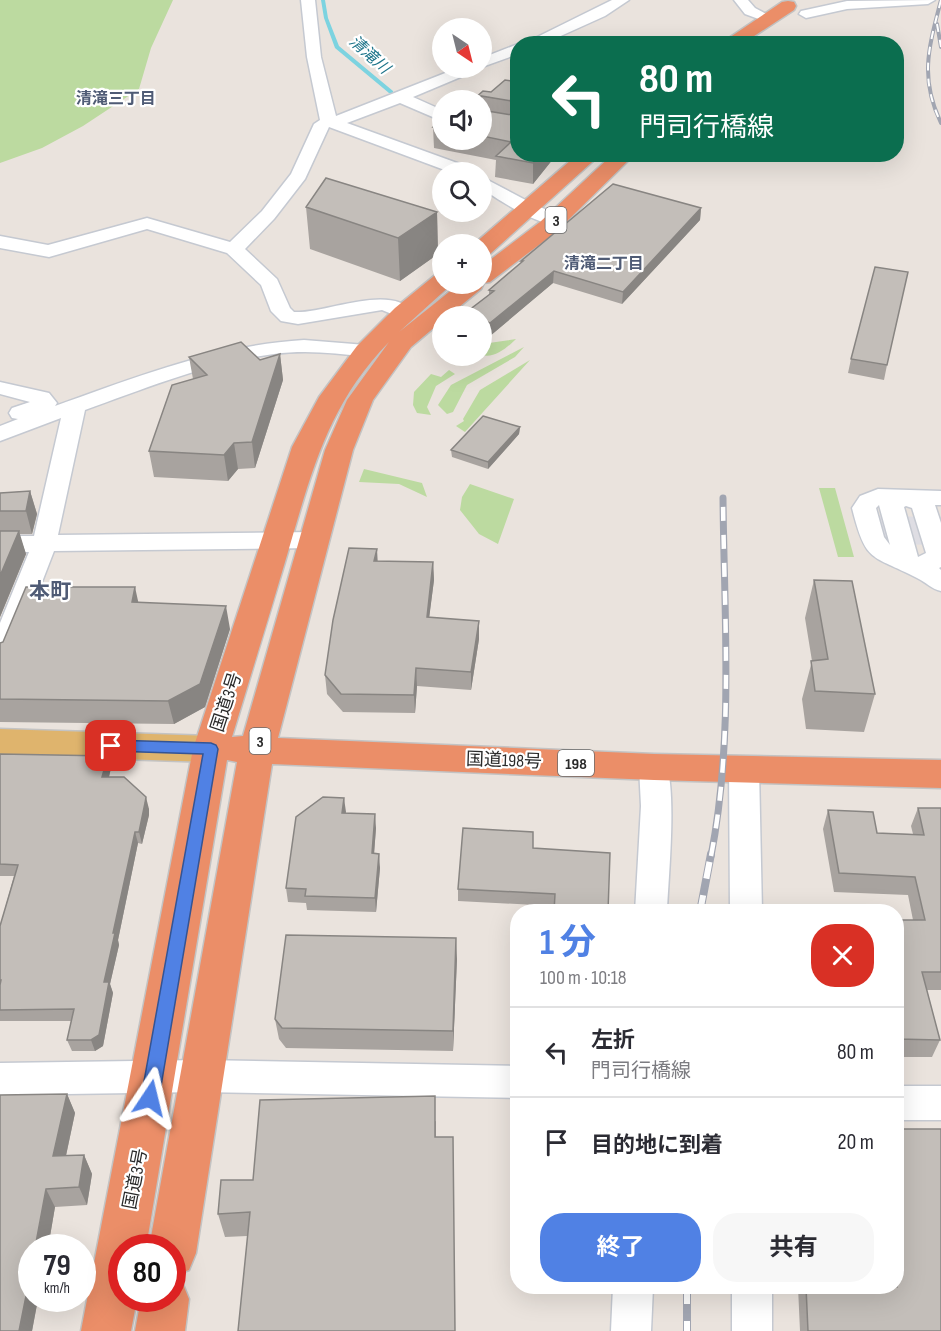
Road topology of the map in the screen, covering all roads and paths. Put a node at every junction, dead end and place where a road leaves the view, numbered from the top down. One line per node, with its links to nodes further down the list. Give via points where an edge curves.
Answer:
1 (308, 0): 16 (street, via 314,57)
2 (622, 0): 8 (street)
3 (741, 0): 7 (street, via 750,10)
4 (928, 0): 6 (street)
5 (782, 3): 6 (highway); 7 (highway)
6 (810, 7): 10 (highway)
7 (767, 18): 9 (highway)
8 (548, 36)
9 (741, 36)
10 (764, 36)
11 (510, 51): 12 (street)
12 (492, 59)
13 (446, 78): 14 (street)
14 (400, 97): 15 (street); 16 (street)
15 (432, 111)
16 (329, 122): 17 (street); 25 (street, via 319,128 299,176)
17 (438, 162)
18 (582, 162): 21 (highway, 3)
19 (617, 162): 22 (highway, 3)
20 (492, 188): 21 (street)
21 (529, 209): 22 (street); 23 (highway, 3)
22 (556, 220): 26 (highway, 3)
23 (492, 240)
24 (0, 242): 25 (street, via 49,251 147,223)
25 (234, 249): 29 (street, via 270,283 281,311 288,317 385,304)
26 (492, 269)
27 (432, 289): 29 (highway, 国道3号)
28 (461, 294): 38 (highway, 3, via 402,342 360,400 339,450)
29 (404, 312): 30 (highway, 国道3号)
30 (366, 351): 32 (street, via 315,344 257,349); 37 (highway, 国道3号, via 332,397 306,447)
31 (0, 388): 33 (street, via 46,403)
32 (75, 406): 34 (street); 40 (street)
33 (0, 420)
34 (0, 434)
35 (903, 497): 36 (street); 41 (street, via 924,507 938,553 931,563); 41 (street, via 878,496 864,508 874,544)
36 (941, 498)
37 (277, 540): 38 (street); 40 (street); 45 (highway, 国道3号)
38 (315, 540): 46 (highway, 3)
39 (0, 544): 40 (street)
40 (44, 544): 43 (street)
41 (908, 565): 42 (street)
42 (941, 583)
43 (0, 657)
44 (0, 741): 45 (main road)
45 (211, 749): 46 (highway, 国道198号 / 198); 53 (highway, 国道3号)
46 (257, 750): 47 (highway, 国道198号 / 198); 52 (highway, 3)
47 (654, 766): 48 (highway, 国道198号 / 198); 50 (street)
48 (744, 768): 49 (highway, 国道198号 / 198); 51 (street)
49 (941, 774)
50 (651, 904)
51 (746, 904)
52 (201, 1076): 53 (street); 55 (street); 59 (highway, 3)
53 (153, 1078): 54 (street); 58 (highway, 国道3号)
54 (0, 1079)
55 (510, 1082)
56 (904, 1103): 57 (street)
57 (941, 1103)
58 (125, 1234)
59 (175, 1234)
60 (633, 1294): 66 (street)
61 (752, 1294): 67 (street)
62 (110, 1312): 64 (highway, 国道3号)
63 (163, 1312): 65 (highway)
64 (106, 1331)
65 (160, 1331)
66 (631, 1331)
67 (752, 1331)

